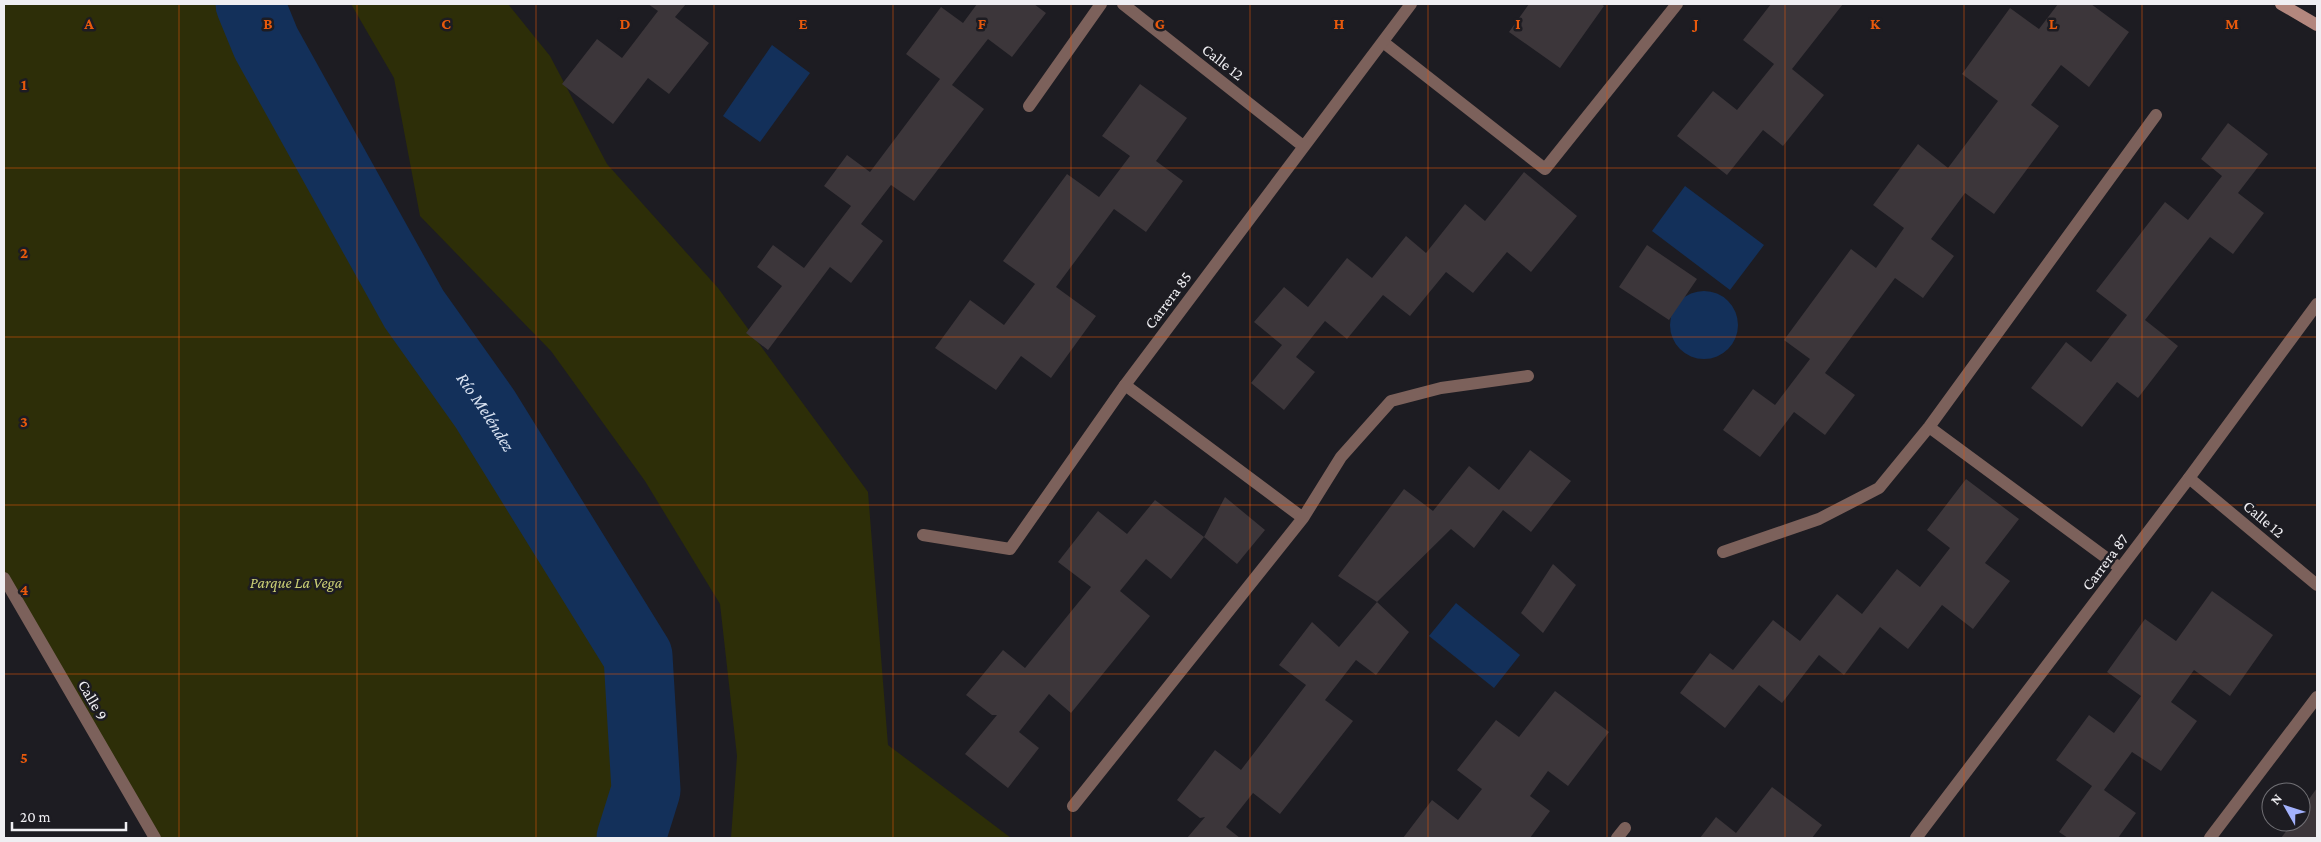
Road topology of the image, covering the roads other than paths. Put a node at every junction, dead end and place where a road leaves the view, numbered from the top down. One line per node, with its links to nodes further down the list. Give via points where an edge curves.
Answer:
1 (1102, 4): 8 (street)
2 (1411, 4): 7 (street, Carrera 85)
3 (1677, 4): 7 (street, via 1545,169)
4 (2281, 4): 6 (main road)
5 (1130, 6): 10 (street, Calle 12)
6 (2317, 25)
7 (1382, 42): 10 (street, Carrera 85)
8 (1029, 106)
9 (2156, 115): 14 (street)
10 (1304, 146): 13 (street, Carrera 85)
11 (2317, 304): 15 (street, Carrera 87)
12 (1528, 376): 16 (street, via 1441,388 1391,401 1341,457)
13 (1125, 385): 16 (street); 17 (street, Carrera 85, via 1010,549)
14 (1929, 427): 18 (street, via 1880,488 1819,519); 19 (street)
15 (2189, 478): 19 (street, Carrera 87); 21 (street, Calle 12)
16 (1303, 518): 23 (street)
17 (923, 534)
18 (1723, 552)
19 (2120, 568): 27 (street, Carrera 87)
20 (4, 578): 25 (street, Calle 9)
21 (2317, 585)
22 (2317, 696): 28 (street)
23 (1073, 806)
24 (1625, 828): 26 (street)
25 (155, 838)
26 (1617, 838)
27 (1916, 838)
28 (2210, 838)

